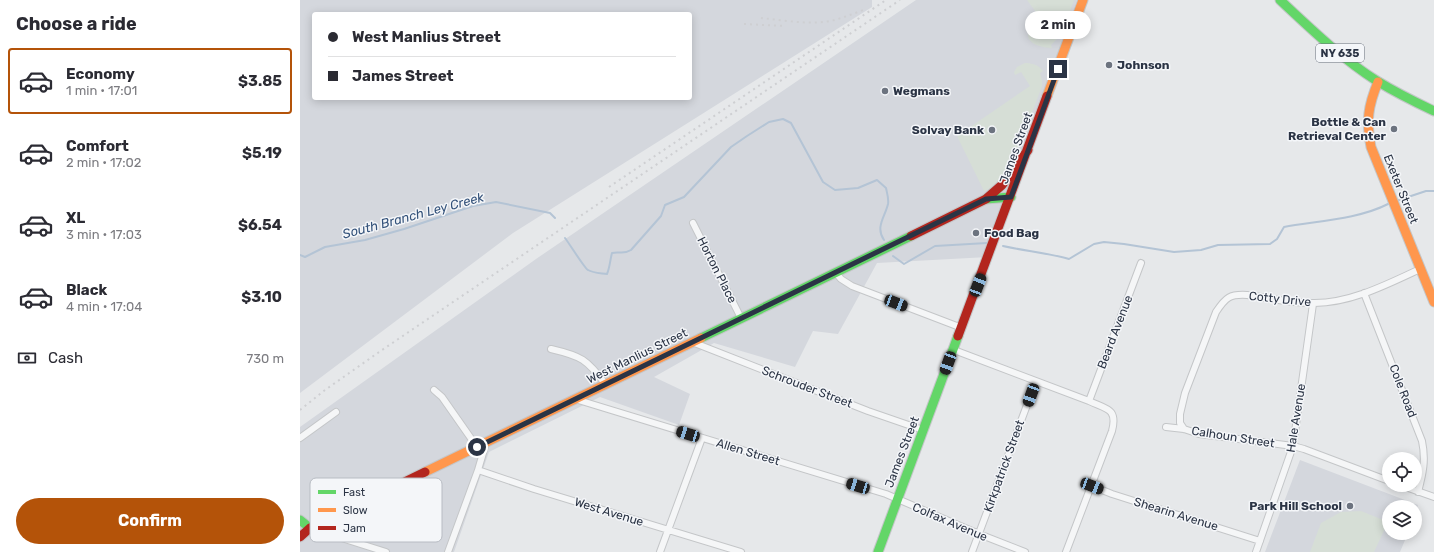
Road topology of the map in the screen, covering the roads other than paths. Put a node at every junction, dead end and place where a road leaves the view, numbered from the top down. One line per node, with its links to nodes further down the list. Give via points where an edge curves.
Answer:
1 (1083, 0): 5 (main road, James Street)
2 (1280, 0): 3 (main road, NY 635, via 1320,37)
3 (1378, 82): 4 (main road, NY 635); 10 (main road, Exeter Street, via 1369,103 1367,120 1371,147)
4 (1434, 111)
5 (1028, 150): 6 (main road, James Street); 7 (main road, West Manlius Street, via 1002,185)
6 (1011, 197): 7 (main road, West Manlius Street); 17 (main road, James Street)
7 (986, 199): 11 (main road, West Manlius Street)
8 (693, 223): 16 (street, Horton Place)
9 (1141, 263): 25 (street, Beard Avenue)
10 (1420, 269): 12 (main road, Exeter Street); 13 (street, Cotty Drive)
11 (835, 272): 16 (main road, West Manlius Street); 17 (street, via 841,280 852,286)
12 (1431, 286): 14 (main road, Exeter Street)
13 (1364, 293): 15 (street, Cotty Drive); 37 (street, Cole Road, via 1422,441 1425,455)
14 (1434, 302)
15 (1313, 304): 28 (street, Cotty Drive, via 1240,295 1224,300 1216,312 1185,393 1180,414 1180,423); 33 (street, Hale Avenue)
16 (742, 318): 18 (main road, West Manlius Street)
17 (962, 328): 20 (main road, James Street)
18 (692, 342): 22 (main road, West Manlius Street); 29 (street, Schrouder Street)
19 (551, 349): 22 (street, via 575,354 586,361)
20 (954, 350): 21 (street); 29 (main road, James Street)
21 (1036, 381): 25 (street); 45 (street, Kirkpatrick Street)
22 (606, 385): 24 (main road, West Manlius Street)
23 (434, 390): 32 (street)
24 (575, 399): 31 (street, Allen Street); 32 (main road, West Manlius Street)
25 (1088, 401): 38 (street, via 1110,410 1114,417 1112,431)
26 (336, 412): 30 (street)
27 (1166, 427): 28 (street, Calhoun Street)
28 (1184, 429): 33 (street, Calhoun Street, via 1199,434)
29 (923, 430): 41 (main road, James Street)
30 (300, 438)
31 (702, 438): 41 (street, Allen Street); 44 (street)
32 (481, 445): 34 (street); 35 (main road, West Manlius Street)
33 (1293, 446): 36 (street, Calhoun Street); 47 (street, Hale Avenue)
34 (478, 470): 44 (street, West Avenue); 50 (street)
35 (413, 478)
36 (1382, 478)
37 (1422, 479)
38 (1092, 486): 47 (street, Shearin Avenue); 56 (street)
39 (1418, 492): 40 (street)
40 (1434, 497)
41 (897, 499): 45 (street, Colfax Avenue); 53 (main road, James Street)
42 (300, 520): 43 (main road)
43 (310, 528): 46 (main road, West Manlius Street)
44 (669, 530): 51 (street); 52 (street, West Avenue)
45 (979, 534): 54 (street, Kirkpatrick Street); 55 (street, Colfax Avenue)
46 (300, 536)
47 (1260, 541): 57 (street, Hale Avenue)
48 (354, 542): 49 (street)
49 (386, 552)
50 (448, 552)
51 (660, 552)
52 (741, 552)
53 (878, 552)
54 (972, 552)
55 (1025, 552)
56 (1066, 552)
57 (1256, 552)

